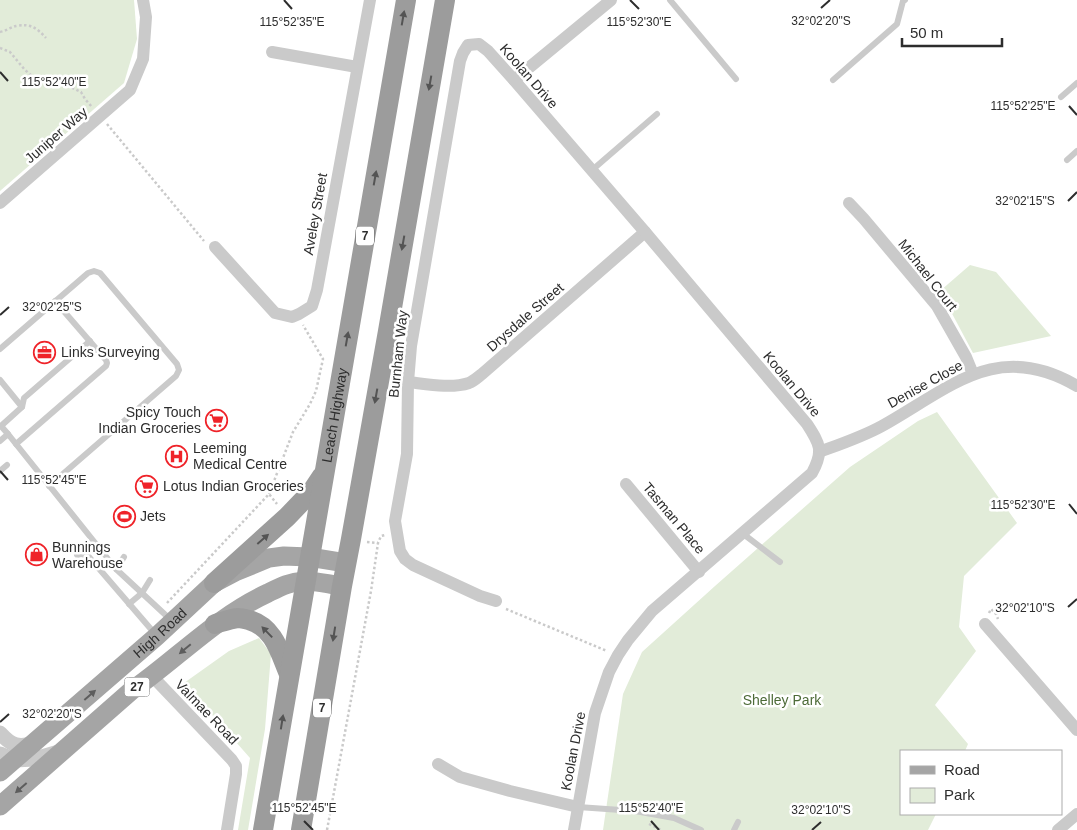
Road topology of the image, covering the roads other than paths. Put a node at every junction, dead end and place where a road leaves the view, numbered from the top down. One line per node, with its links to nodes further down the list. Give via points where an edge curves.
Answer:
1 (143, 0): 20 (street, Juniper Way, via 146,17 143,59 130,90)
2 (370, 0): 10 (street, Aveley Street)
3 (406, 0): 38 (highway, Leach Highway / 7, one-way to 3)
4 (444, 0): 46 (highway, 7, one-way to 46)
5 (611, 0): 12 (street)
6 (670, 0): 11 (lane)
7 (905, 0): 13 (lane, via 897,24)
8 (272, 52): 10 (street)
9 (463, 53): 12 (street, Koolan Drive, via 468,44 479,44); 29 (street, Burnham Way, via 411,346)
10 (357, 67): 23 (street, Aveley Street, via 312,306 292,317 275,313)
11 (736, 78)
12 (514, 80): 19 (street, Koolan Drive)
13 (833, 80)
14 (1077, 83): 15 (lane)
15 (1061, 97)
16 (657, 114): 19 (lane)
17 (1077, 151): 18 (lane)
18 (1068, 160)
19 (591, 172): 22 (street, Koolan Drive)
20 (0, 203)
21 (849, 203): 27 (street, Michael Court, via 937,306)
22 (645, 232): 29 (street, Drysdale Street, via 471,382 441,386); 35 (street, Koolan Drive, via 807,424)
23 (215, 248)
24 (55, 301): 25 (lane); 26 (lane); 40 (lane, via 88,273 100,273 179,370)
25 (90, 341): 31 (lane, via 24,398); 34 (lane, via 106,360 106,366)
26 (0, 349)
27 (973, 374): 30 (street, Denise Close, via 1011,366 1025,367 1043,370); 35 (street, Denise Close, via 882,426)
28 (0, 380): 31 (lane)
29 (408, 382): 54 (street, Burnham Way, via 407,454 395,521 400,551 409,562)
30 (1077, 386)
31 (22, 407): 32 (lane, via 1,426)
32 (8, 434): 33 (lane); 34 (lane)
33 (0, 440)
34 (16, 444): 40 (lane)
35 (819, 452): 41 (street, Koolan Drive, via 812,473)
36 (7, 465): 37 (lane)
37 (0, 471)
38 (324, 473): 44 (highway, Leach Highway / 7); 51 (highway, 27, one-way to 38, via 287,517)
39 (626, 484): 48 (street, Tasman Place)
40 (49, 486): 47 (lane)
41 (742, 533): 45 (lane); 48 (street, Koolan Drive)
42 (77, 555): 55 (lane, via 90,556)
43 (124, 557): 47 (lane)
44 (309, 557): 46 (main road, High Road / 27); 50 (highway, Leach Highway / 7); 51 (main road, High Road / 27, via 269,558)
45 (780, 562)
46 (346, 563): 52 (highway, 7)
47 (116, 569): 53 (lane)
48 (699, 572): 69 (street, Koolan Drive, via 652,611 628,640 609,672 595,713)
49 (150, 580): 53 (lane)
50 (306, 580): 52 (main road, High Road / 27); 57 (main road, High Road / 27, via 284,584); 60 (highway, Leach Highway / 7)
51 (214, 584): 56 (main road, High Road / 27)
52 (342, 586): 74 (highway, 7, one-way to 74)
53 (142, 593): 55 (lane); 56 (lane)
54 (496, 601)
55 (129, 604): 59 (lane)
56 (167, 616): 59 (main road, High Road / 27)
57 (215, 624): 60 (highway, 27, one-way to 57, via 277,644 264,627 239,618); 61 (main road, High Road / 27, one-way to 61)
58 (985, 624): 62 (street)
59 (157, 636): 64 (main road, High Road / 27, one-way to 59)
60 (289, 674): 73 (highway, Leach Highway / 7, one-way to 60)
61 (152, 676): 65 (main road, High Road / 27); 72 (street, Valmae Road, via 236,766)
62 (1077, 730)
63 (0, 733): 64 (street, via 15,746)
64 (35, 743): 66 (main road, High Road / 27)
65 (63, 751): 66 (street); 68 (main road, High Road / 27, one-way to 68)
66 (5, 762)
67 (438, 764): 69 (street, via 460,777)
68 (0, 806)
69 (578, 807): 75 (street, Koolan Drive); 76 (lane, via 669,814)
70 (1077, 814): 78 (street)
71 (738, 822): 77 (lane)
72 (227, 830)
73 (263, 830)
74 (301, 830)
75 (574, 830)
76 (700, 830)
77 (734, 830)
78 (1058, 830)

